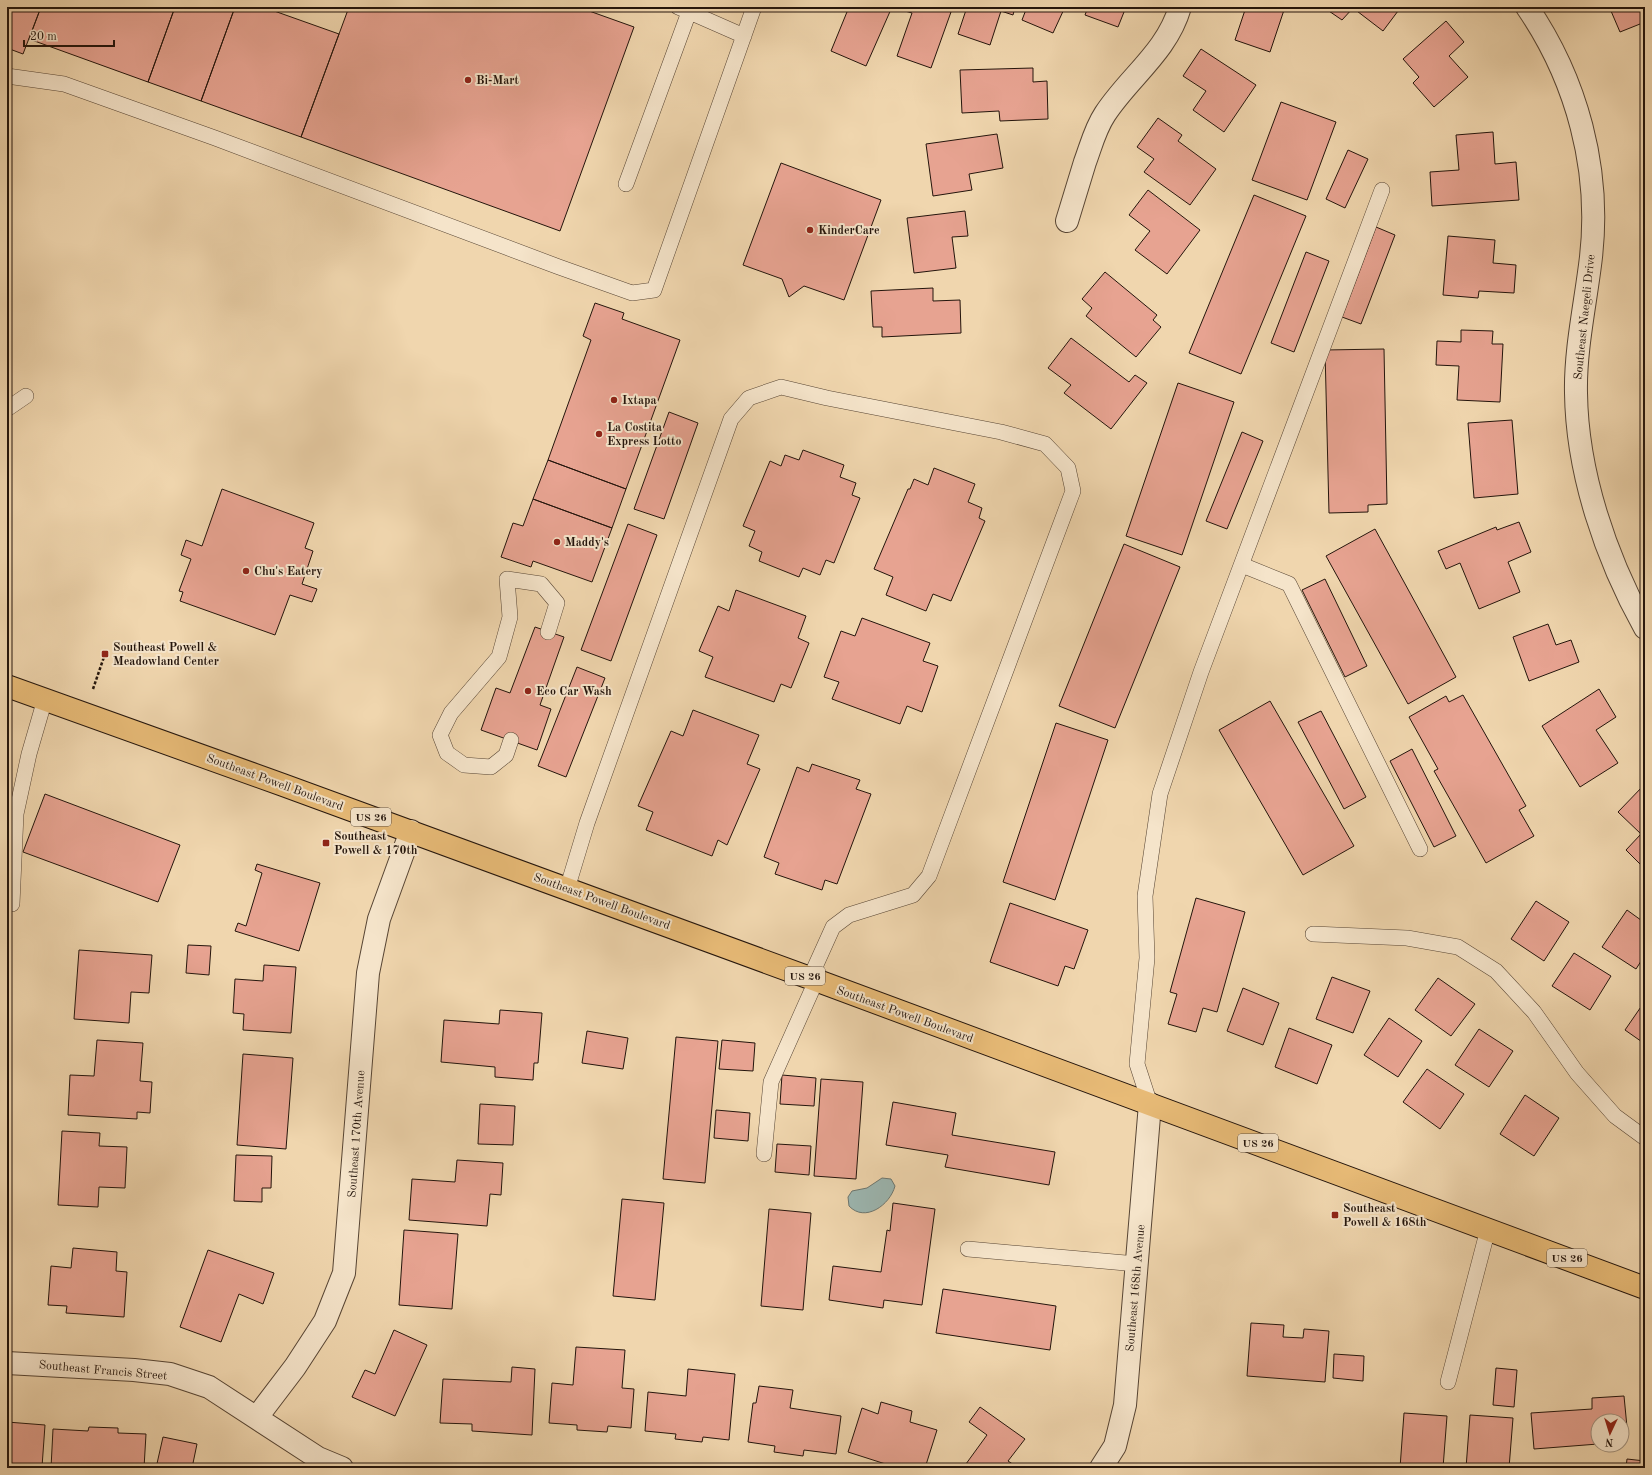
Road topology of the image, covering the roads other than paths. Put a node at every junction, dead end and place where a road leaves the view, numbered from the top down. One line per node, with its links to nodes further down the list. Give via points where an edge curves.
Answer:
1 (754, 7): 5 (lane)
2 (1180, 7): 9 (street, via 1166,39 1104,115 1094,134)
3 (1527, 7): 13 (street, Southeast Naegeli Drive, via 1562,70 1576,104 1584,135 1592,184 1593,224 1576,386 1577,414 1596,515 1621,581)
4 (684, 10): 5 (lane); 7 (lane)
5 (744, 36): 6 (lane, via 654,290 632,293 64,84)
6 (7, 76)
7 (626, 184)
8 (1382, 190): 12 (lane)
9 (1066, 221)
10 (26, 396): 11 (lane)
11 (7, 409)
12 (1242, 565): 19 (lane, via 1289,584); 24 (lane, via 1201,672 1160,794 1145,896 1147,958 1137,1064)
13 (1645, 628)
14 (548, 632): 17 (lane, via 557,602 541,584 507,579 510,617 499,657 450,713 440,735 447,753 464,765 491,767 506,755)
15 (7, 686): 16 (main road, Southeast Powell Boulevard / US 26)
16 (45, 699): 18 (main road, Southeast Powell Boulevard / US 26); 21 (lane, via 29,754 16,814)
17 (511, 740)
18 (411, 832): 20 (main road, Southeast Powell Boulevard / US 26); 33 (street, Southeast 170th Avenue, via 379,919 368,972 344,1273 325,1321)
19 (1420, 849)
20 (567, 889): 23 (main road, Southeast Powell Boulevard / US 26); 23 (lane, via 587,823 731,419 749,398 782,387 1002,432 1045,444 1068,468 1073,491 929,876 913,895 849,916 833,928)
21 (12, 904)
22 (1313, 934): 25 (lane, via 1407,938 1458,947 1496,971 1534,1012 1577,1073 1614,1116)
23 (813, 979): 24 (main road, Southeast Powell Boulevard / US 26); 26 (lane, via 771,1082)
24 (1150, 1104): 27 (main road, Southeast Powell Boulevard / US 26); 29 (street, Southeast 168th Avenue)
25 (1645, 1138)
26 (764, 1154)
27 (1488, 1229): 30 (main road, Southeast Powell Boulevard / US 26); 32 (lane)
28 (968, 1249): 29 (lane)
29 (1137, 1264): 35 (street, Southeast 168th Avenue, via 1125,1405 1115,1446)
30 (1645, 1288)
31 (7, 1362): 33 (street, Southeast Francis Street, via 170,1374 209,1387)
32 (1448, 1382)
33 (257, 1418): 34 (street, Southeast Francis Street, via 318,1458)
34 (342, 1468)
35 (1101, 1468)

